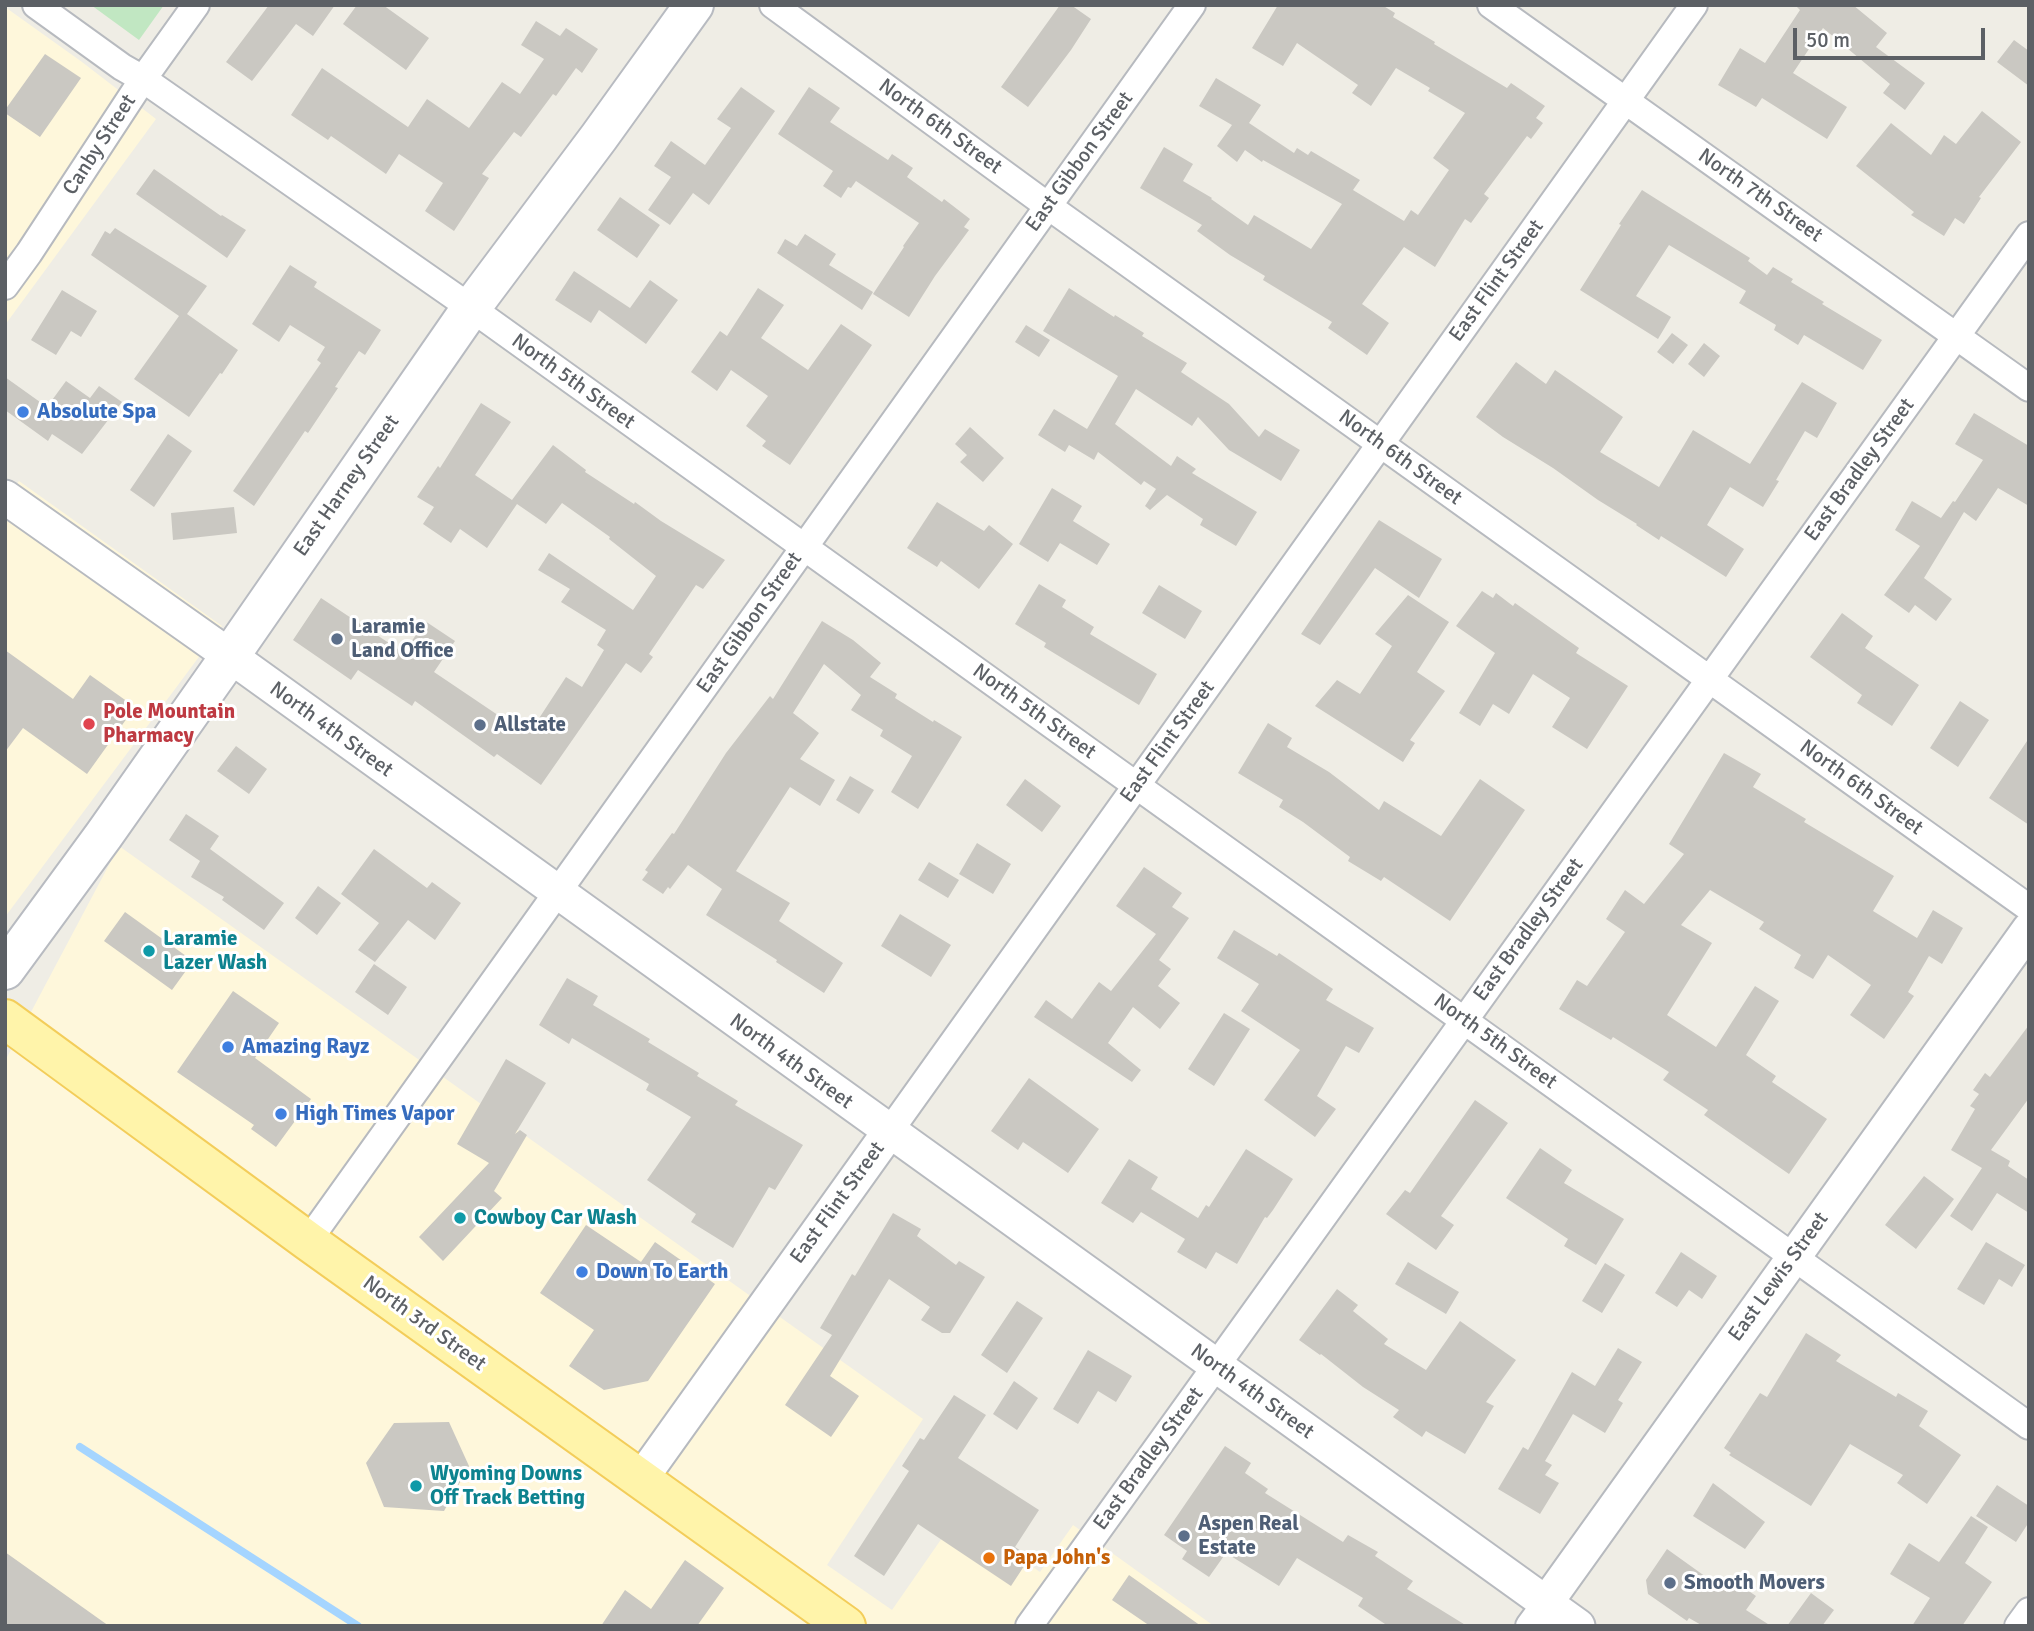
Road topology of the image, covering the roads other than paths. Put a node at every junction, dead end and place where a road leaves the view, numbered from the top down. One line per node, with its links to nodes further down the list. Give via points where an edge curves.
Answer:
1 (36, 5): 8 (street, North 5th Street)
2 (196, 5): 8 (street, Canby Street)
3 (694, 5): 13 (main road, East Harney Street)
4 (773, 5): 10 (street, North 6th Street)
5 (1192, 5): 10 (street, East Gibbon Street)
6 (1491, 5): 9 (street, North 7th Street)
7 (1695, 5): 9 (street, East Flint Street)
8 (144, 79): 12 (street, Canby Street); 13 (street, North 5th Street)
9 (1626, 101): 14 (street, North 7th Street); 16 (street, East Flint Street)
10 (1048, 206): 16 (street, North 6th Street); 18 (street, East Gibbon Street)
11 (2029, 235): 14 (street, East Bradley Street)
12 (5, 286)
13 (471, 309): 18 (street, North 5th Street); 19 (main road, East Harney Street)
14 (1956, 336): 15 (street, North 7th Street); 20 (street, East Bradley Street)
15 (2029, 388)
16 (1381, 444): 20 (street, North 6th Street); 21 (street, East Flint Street)
17 (5, 497): 19 (street, North 4th Street)
18 (804, 547): 21 (street, North 5th Street); 22 (street, East Gibbon Street)
19 (230, 656): 22 (street, North 4th Street); 25 (main road, East Harney Street)
20 (1709, 680): 23 (street, North 6th Street); 27 (street, East Bradley Street)
21 (1137, 786): 27 (street, North 5th Street); 28 (street, East Flint Street)
22 (557, 893): 28 (street, North 4th Street); 29 (street, East Gibbon Street)
23 (2029, 908)
24 (2029, 929): 30 (street, East Lewis Street)
25 (5, 970)
26 (5, 1019): 29 (main road, North 3rd Street)
27 (1464, 1020): 30 (street, North 5th Street); 31 (street, East Bradley Street)
28 (889, 1132): 31 (street, North 4th Street); 33 (street, East Flint Street)
29 (308, 1241): 33 (main road, North 3rd Street)
30 (1794, 1257): 32 (street, North 5th Street); 35 (street, East Lewis Street)
31 (1216, 1366): 35 (street, North 4th Street); 37 (street, East Bradley Street)
32 (2029, 1426)
33 (641, 1479): 36 (main road, North 3rd Street)
34 (2029, 1611): 39 (street)
35 (1538, 1614): 38 (street, North 4th Street)
36 (846, 1626)
37 (1029, 1626)
38 (1578, 1626)
39 (2018, 1626)

